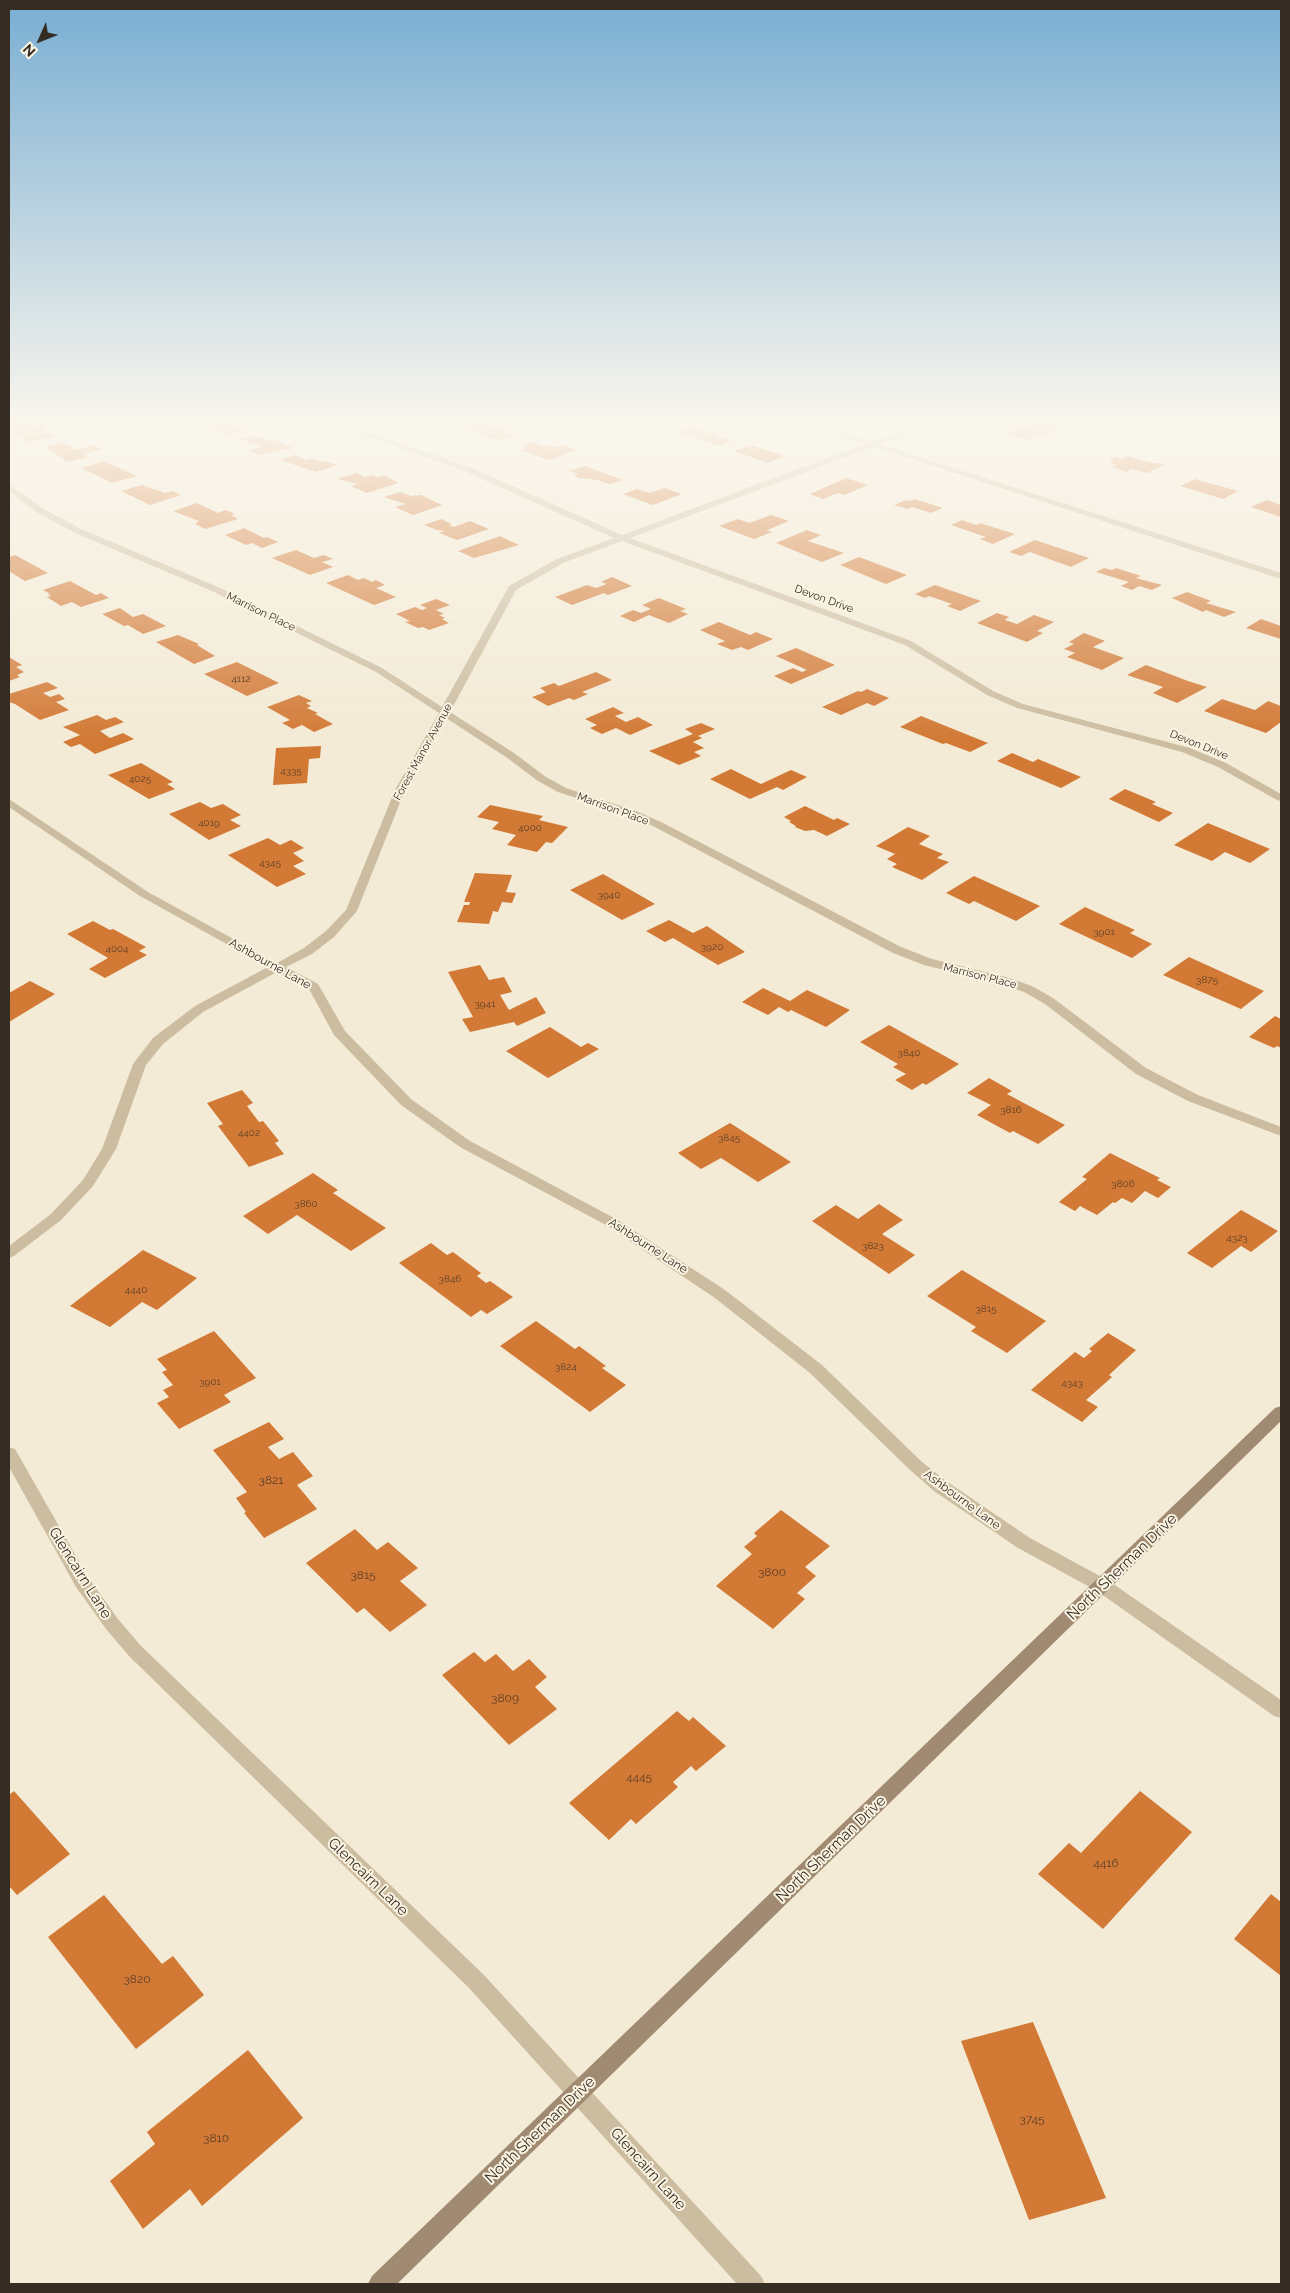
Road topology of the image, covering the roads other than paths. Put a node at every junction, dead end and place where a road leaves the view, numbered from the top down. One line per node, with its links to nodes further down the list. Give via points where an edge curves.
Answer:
1 (71, 527): 7 (street, Marrison Place, via 215,589 379,670)
2 (597, 527): 5 (street, Devon Drive)
3 (651, 527): 5 (street, Forest Manor Avenue)
4 (1130, 527): 6 (street)
5 (622, 538): 7 (street, Forest Manor Avenue, via 560,560 512,588); 8 (street, Devon Drive, via 908,643 990,693 1020,706 1186,750 1222,765)
6 (1281, 576)
7 (444, 712): 10 (street, Forest Manor Avenue, via 400,790 351,911 323,940); 11 (street, Marrison Place, via 562,790 657,824 897,950 928,962 1028,989 1049,1001 1141,1071 1193,1098)
8 (1281, 798)
9 (9, 802): 10 (street, Ashbourne Lane, via 144,894)
10 (279, 968): 12 (street, Forest Manor Avenue, via 200,1009 158,1042 132,1079 109,1148 88,1183 61,1213); 15 (street, Ashbourne Lane, via 314,987 340,1032 361,1058 406,1102 465,1144 611,1222 720,1294 816,1369 940,1486 1024,1543)
11 (1281, 1132)
12 (9, 1253)
13 (1281, 1412): 15 (main road, North Sherman Drive)
14 (9, 1452): 17 (street, Glencairn Lane, via 82,1582 135,1650 476,1981)
15 (1103, 1586): 16 (street, Ashbourne Lane); 17 (main road, North Sherman Drive)
16 (1281, 1710)
17 (578, 2093): 18 (main road, North Sherman Drive); 19 (street, Glencairn Lane)
18 (380, 2284)
19 (753, 2284)

